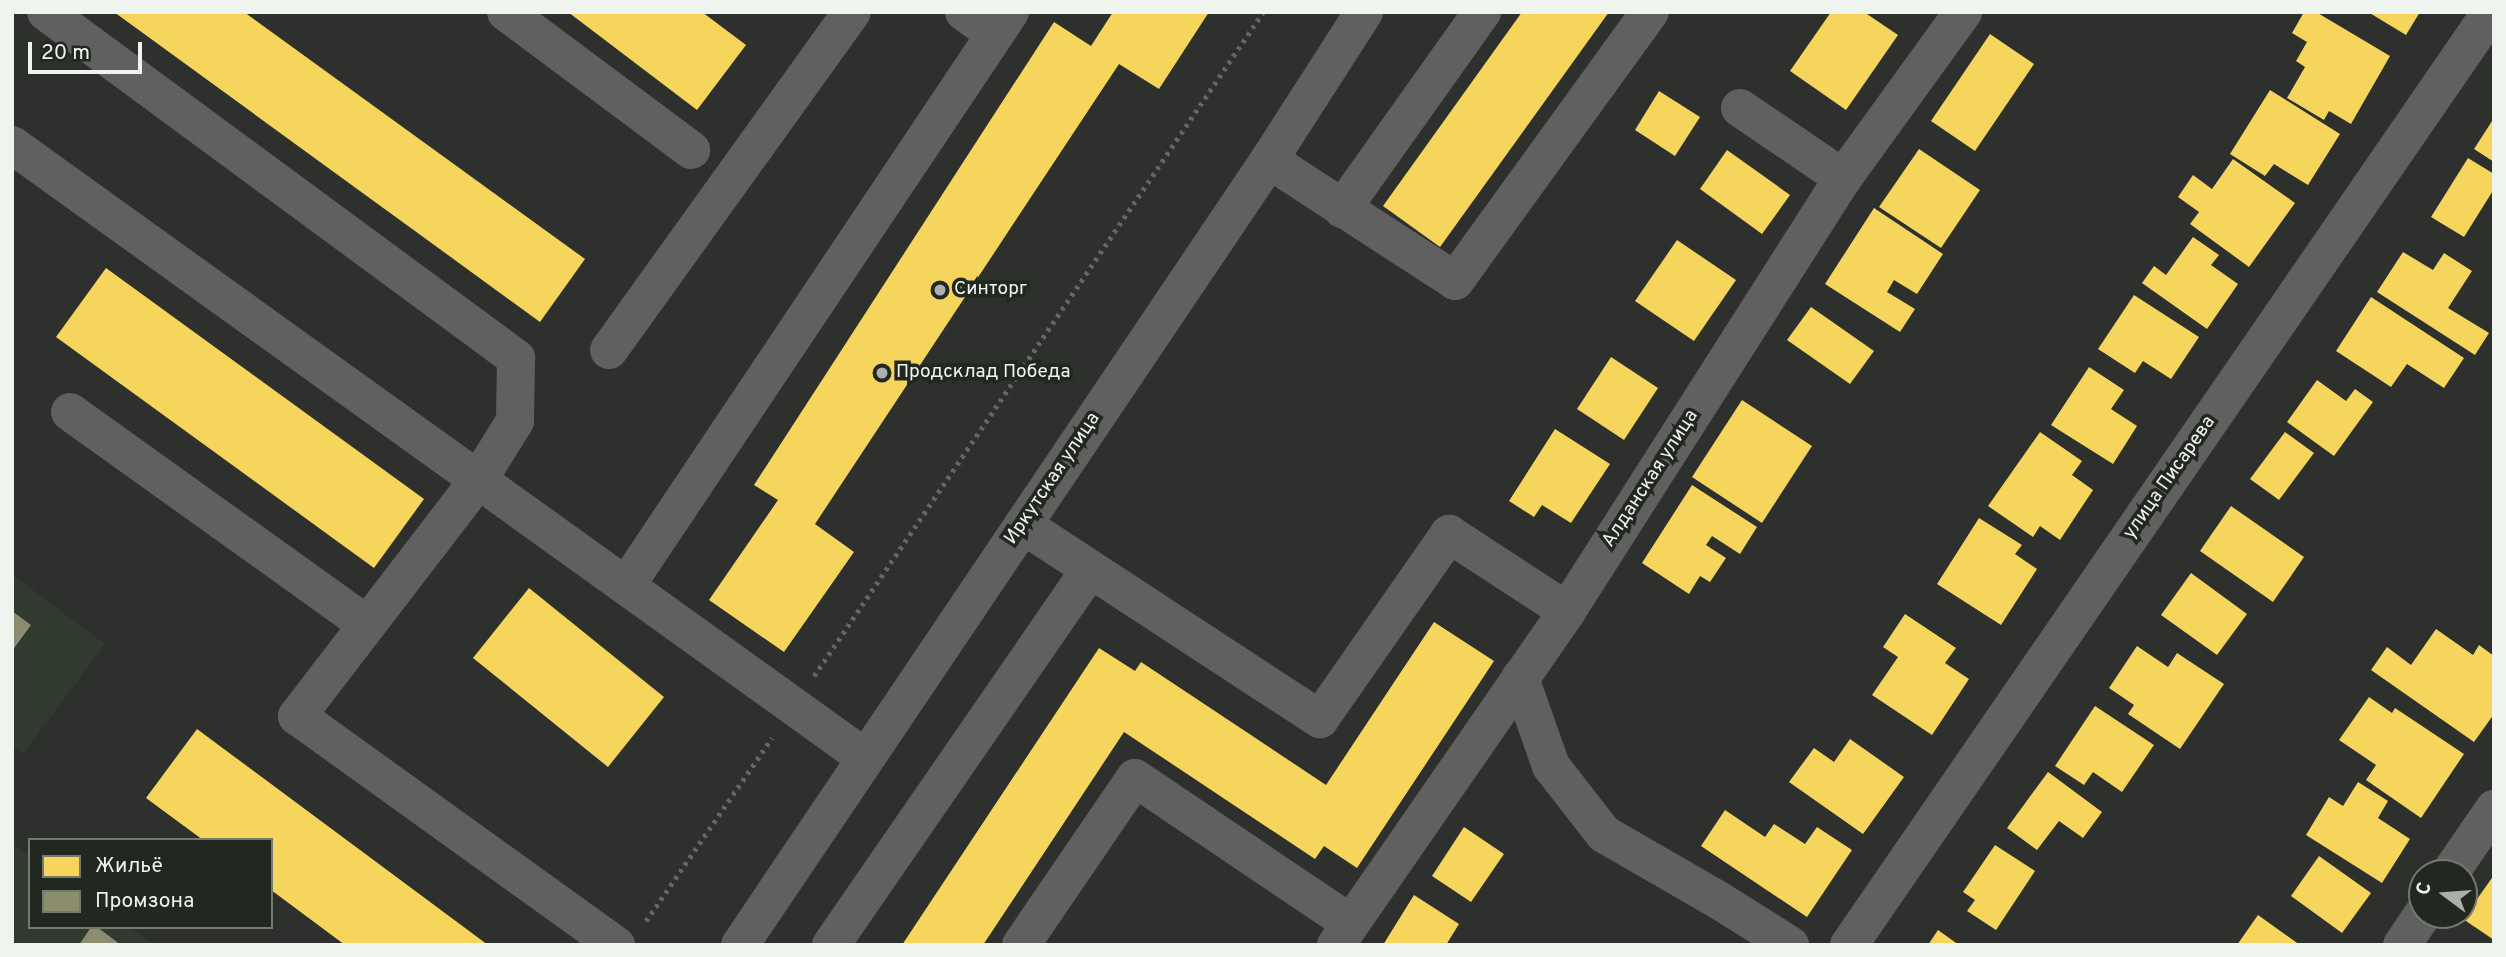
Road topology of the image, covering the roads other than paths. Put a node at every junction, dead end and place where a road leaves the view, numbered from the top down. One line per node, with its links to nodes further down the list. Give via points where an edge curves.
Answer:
1 (46, 12): 19 (street, via 516,358 515,421)
2 (506, 12): 13 (street)
3 (852, 12): 17 (street)
4 (964, 12): 10 (street)
5 (1364, 12): 14 (street, Иркутская улица)
6 (1482, 12): 16 (street)
7 (1650, 12): 16 (street, via 1455,281)
8 (1963, 12): 15 (street, Алданская улица)
9 (2491, 12): 36 (street, улица Писарева)
10 (1002, 23): 22 (street)
11 (1740, 108): 15 (street)
12 (12, 145): 19 (street)
13 (691, 150)
14 (1269, 160): 16 (street); 20 (street, Иркутская улица)
15 (1843, 178): 23 (street, Алданская улица)
16 (1342, 209)
17 (609, 350)
18 (70, 412): 24 (street)
19 (479, 479): 22 (street); 24 (street)
20 (1023, 525): 21 (street); 26 (street, Иркутская улица)
21 (1090, 570): 23 (street, via 1321,719 1449,534); 33 (street)
22 (626, 586): 26 (street)
23 (1567, 611): 25 (street, Алданская улица)
24 (367, 625): 31 (street, via 297,716)
25 (1520, 678): 30 (street, Алданская улица); 35 (street, via 1551,766 1604,834)
26 (864, 757): 32 (street, Иркутская улица)
27 (2494, 809): 28 (street)
28 (2460, 859)
29 (2413, 929): 37 (street)
30 (1343, 934): 34 (street, via 1135,778)
31 (615, 945)
32 (740, 945)
33 (831, 945)
34 (1021, 945)
35 (1790, 945)
36 (1849, 945)
37 (2402, 945)

